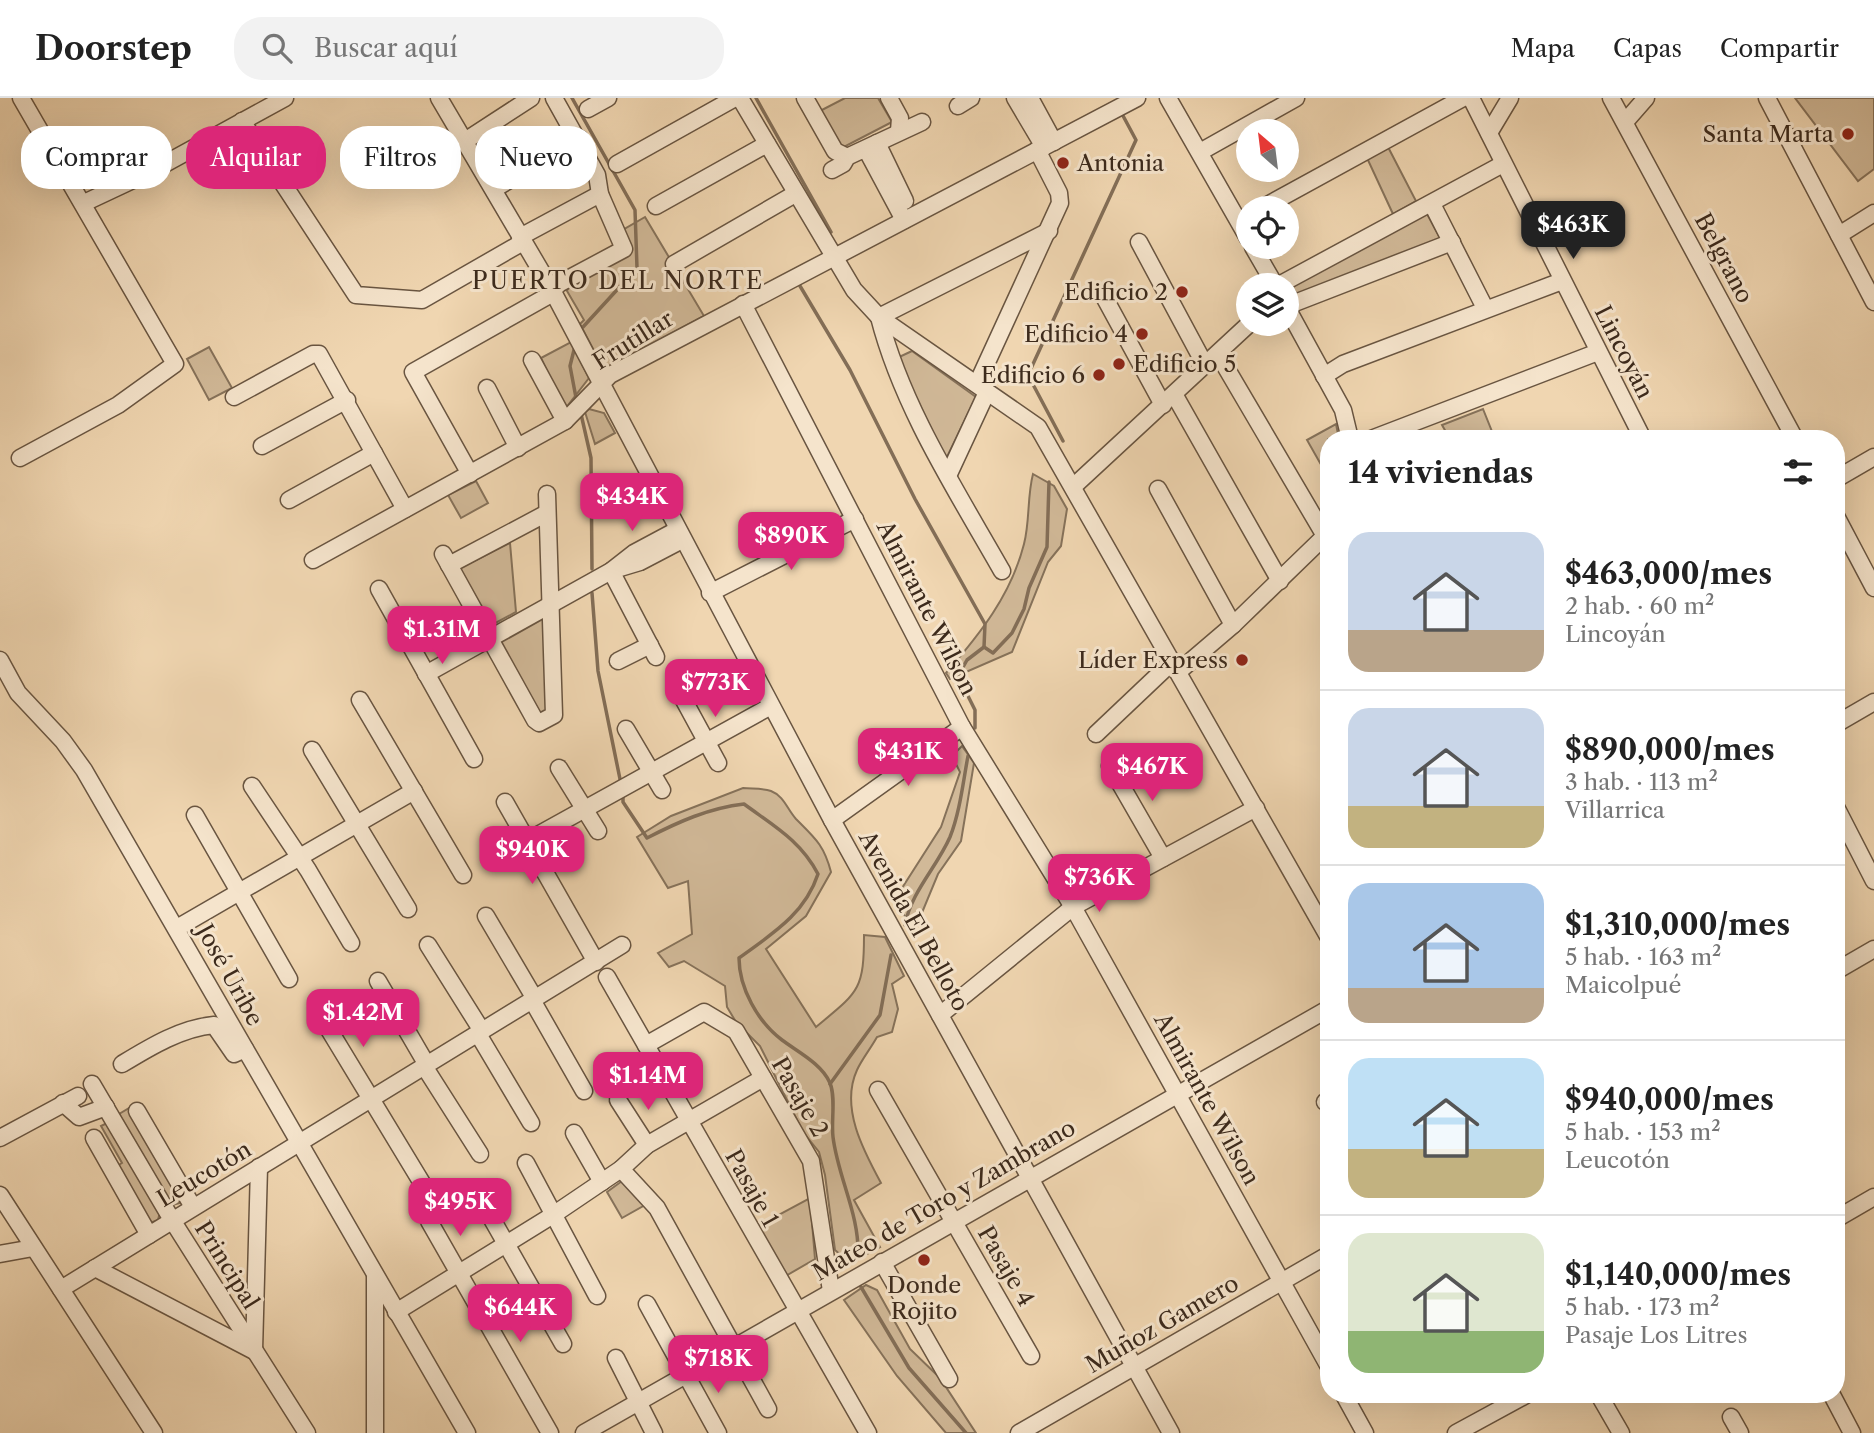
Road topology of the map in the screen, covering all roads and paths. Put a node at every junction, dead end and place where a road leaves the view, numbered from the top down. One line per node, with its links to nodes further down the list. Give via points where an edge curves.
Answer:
1 (21, 98): 44 (street)
2 (285, 98): 23 (street)
3 (439, 98): 29 (street, Avenida El Belloto)
4 (531, 98): 29 (street)
5 (554, 98): 26 (street)
6 (608, 98): 22 (street)
7 (735, 98): 36 (street)
8 (740, 98): 30 (street)
9 (805, 98): 34 (street, via 835,151)
10 (889, 98): 27 (street, via 900,118)
11 (1016, 98): 32 (street)
12 (1030, 98): 32 (street)
13 (1168, 98): 33 (street)
14 (1296, 98): 33 (street)
15 (1463, 98): 43 (street)
16 (1471, 98): 28 (street, Lincoyán)
17 (1510, 98): 28 (street)
18 (1611, 98): 25 (street, Belgrano)
19 (1646, 98): 25 (street)
20 (1767, 98): 51 (street)
21 (1131, 101): 32 (street, Frutillar)
22 (588, 109)
23 (242, 121): 44 (street); 52 (street, via 356,295 422,300)
24 (922, 122): 27 (street, via 904,133)
25 (1625, 122): 84 (street, Belgrano)
26 (572, 126)
27 (899, 131): 31 (street)
28 (1489, 133): 37 (street, Lincoyán)
29 (465, 141): 35 (street, Avenida El Belloto)
30 (766, 144): 42 (street); 46 (street)
31 (871, 146): 34 (street); 49 (street)
32 (1045, 146): 49 (street, Frutillar); 50 (street, via 1060,203)
33 (1200, 152): 47 (street)
34 (847, 157): 38 (street)
35 (475, 158)
36 (617, 164)
37 (1503, 164): 45 (street); 58 (street, Lincoyán)
38 (832, 170)
39 (597, 175): 41 (street)
40 (494, 189): 52 (street, Avenida El Belloto)
41 (600, 194): 52 (street); 60 (street, via 624,249)
42 (795, 194): 55 (street); 56 (street)
43 (1284, 196)
44 (84, 203): 89 (street, via 174,365 118,405)
45 (1432, 204): 54 (street); 57 (street)
46 (656, 206)
47 (1236, 208)
48 (1874, 214): 51 (street)
49 (908, 218): 55 (street, Frutillar)
50 (1049, 231): 66 (street); 76 (street)
51 (1839, 235): 59 (street)
52 (521, 240): 60 (street, Avenida El Belloto)
53 (1139, 242): 72 (street)
54 (1452, 242): 62 (street); 65 (street)
55 (832, 258): 64 (street, Frutillar); 66 (street)
56 (674, 264)
57 (1299, 274)
58 (1562, 281): 65 (street); 69 (street, Lincoyán)
59 (1870, 285): 63 (street)
60 (552, 291): 74 (street, Avenida El Belloto); 91 (street, via 413,372)
61 (1102, 293): 78 (street)
62 (1299, 301)
63 (1874, 302)
64 (743, 304): 74 (street, Frutillar, via 610,375); 99 (street, Almirante Wilson)
65 (1485, 308): 73 (street)
66 (879, 317): 76 (street); 92 (street, via 890,358)
67 (1299, 330): 73 (street)
68 (1237, 336): 70 (street)
69 (1598, 352): 82 (street); 83 (street, Lincoyán)
70 (1218, 354): 72 (street); 100 (street)
71 (532, 360): 80 (street)
72 (1205, 365): 78 (street)
73 (1324, 376): 81 (street)
74 (602, 384): 80 (street, Frutillar); 102 (street, Avenida El Belloto)
75 (487, 388): 86 (street)
76 (982, 388): 92 (street); 93 (street, via 1038,427)
77 (234, 397): 79 (street, via 317,354)
78 (1168, 399): 93 (street); 107 (street)
79 (347, 400): 85 (street); 87 (street)
80 (574, 413): 86 (street, Frutillar)
81 (1348, 430)
82 (1394, 430)
83 (1638, 430)
84 (1790, 430)
85 (262, 446)
86 (518, 448): 91 (street, Frutillar)
87 (374, 453): 96 (street); 97 (street)
88 (1874, 457): 90 (street)
89 (20, 458)
90 (1845, 473)
91 (470, 474): 97 (street, Frutillar)
92 (948, 476): 106 (street)
93 (1074, 486): 116 (street)
94 (1158, 489): 112 (street)
95 (547, 494): 98 (street)
96 (289, 500)
97 (405, 509): 104 (street, Frutillar)
98 (547, 513): 111 (street); 113 (street, via 446,560)
99 (855, 519): 110 (street); 123 (street, Almirante Wilson)
100 (1320, 525)
101 (1845, 533): 108 (street)
102 (680, 535): 105 (street, via 640,562); 110 (street, Avenida El Belloto)
103 (1320, 541): 107 (street)
104 (313, 560)
105 (611, 571): 111 (street); 115 (street, via 653,651)
106 (1002, 571)
107 (1280, 581): 112 (street)
108 (1874, 588)
109 (379, 589): 117 (street)
110 (710, 593): 121 (street, Avenida El Belloto)
111 (550, 604): 113 (street); 113 (street, via 554,715 539,723)
112 (1233, 625): 116 (street)
113 (488, 639): 117 (street)
114 (0, 660): 154 (street, José Uribe, via 18,693 84,770)
115 (618, 661)
116 (1175, 667): 125 (street); 137 (street)
117 (426, 674): 128 (street)
118 (680, 693): 126 (street)
119 (360, 700): 135 (street)
120 (1874, 702): 122 (street)
121 (771, 706): 126 (street); 140 (street, Avenida El Belloto)
122 (1845, 719)
123 (962, 727): 140 (street); 150 (street, Almirante Wilson)
124 (626, 729): 132 (street)
125 (1096, 734)
126 (706, 741): 129 (street); 132 (street)
127 (312, 750): 141 (street)
128 (474, 759)
129 (718, 763)
130 (1110, 766): 146 (street)
131 (559, 768): 138 (street)
132 (650, 771): 134 (street); 138 (street)
133 (253, 786): 145 (street)
134 (662, 790)
135 (414, 791): 141 (street); 147 (street)
136 (505, 802): 144 (street)
137 (1256, 808): 146 (street); 153 (street)
138 (584, 809): 143 (street); 144 (street)
139 (195, 816): 149 (street)
140 (832, 820): 166 (street, Avenida El Belloto)
141 (356, 823): 145 (street); 151 (street)
142 (1845, 825): 148 (street)
143 (598, 831)
144 (527, 841): 159 (street)
145 (298, 856): 149 (street); 155 (street)
146 (1163, 858): 150 (street)
147 (463, 875)
148 (1874, 881)
149 (239, 890): 154 (street); 162 (street)
150 (1073, 907): 166 (street); 177 (street, Almirante Wilson)
151 (408, 909)
152 (486, 916): 164 (street)
153 (1320, 922)
154 (177, 928): 170 (street, José Uribe)
155 (351, 943)
156 (428, 945): 168 (street)
157 (622, 945): 159 (street, Leucotón)
158 (1874, 948): 160 (street)
159 (596, 962): 164 (street, Leucotón)
160 (1845, 966)
161 (607, 976): 169 (street, Pasaje 1)
162 (289, 979)
163 (378, 981): 172 (street)
164 (533, 999): 168 (street, Leucotón); 176 (street)
165 (1320, 1013): 177 (street, Mateo de Toro y Zambrano)
166 (940, 1015): 195 (street, Avenida El Belloto)
167 (322, 1018): 179 (street)
168 (480, 1032): 172 (street, Leucotón); 184 (street)
169 (646, 1045): 173 (street, Pasaje 2, via 705,1012 736,1031); 185 (street, Pasaje 1)
170 (244, 1049): 171 (street, via 234,1054 214,1025 204,1026 148,1047); 189 (street, José Uribe)
171 (122, 1065)
172 (426, 1065): 179 (street, Leucotón); 191 (street)
173 (763, 1078): 185 (street); 218 (street, Pasaje 2, via 811,1161)
174 (92, 1084): 183 (street, Principal)
175 (878, 1090): 205 (street, Pasaje 4)
176 (584, 1091)
177 (1178, 1093): 195 (street, Mateo de Toro y Zambrano); 216 (street, Almirante Wilson)
178 (78, 1096): 181 (street)
179 (371, 1099): 189 (street, Leucotón); 197 (street)
180 (618, 1100): 190 (street)
181 (63, 1103): 183 (street, via 79,1117); 187 (street)
182 (137, 1111): 201 (street, Principal)
183 (109, 1113): 204 (street, Principal)
184 (531, 1123)
185 (690, 1123): 190 (street); 221 (street, Pasaje 1)
186 (574, 1133): 196 (street)
187 (0, 1138)
188 (94, 1138): 207 (street)
189 (299, 1143): 193 (street, Leucotón); 215 (street, José Uribe)
190 (647, 1145): 194 (street)
191 (480, 1154)
192 (526, 1163): 203 (street)
193 (259, 1167): 201 (street, Leucotón); 226 (street)
194 (621, 1169): 196 (street); 224 (street, via 657,1208)
195 (1029, 1177): 205 (street, Mateo de Toro y Zambrano); 229 (street, Avenida El Belloto)
196 (602, 1182): 203 (street)
197 (425, 1188)
198 (476, 1191): 208 (street)
199 (0, 1195): 209 (street)
200 (1874, 1197): 202 (street)
201 (194, 1207): 204 (street, Leucotón)
202 (1845, 1214)
203 (553, 1215): 208 (street); 219 (street)
204 (172, 1220): 207 (street, Leucotón); 226 (street, Principal)
205 (954, 1220): 212 (street, Mateo de Toro y Zambrano); 227 (street, Pasaje 4)
206 (429, 1221): 214 (street)
207 (149, 1235): 213 (street, Leucotón)
208 (505, 1243): 214 (street); 223 (street)
209 (33, 1248): 210 (street); 217 (street)
210 (0, 1254)
211 (1320, 1260): 216 (street, Muñoz Gamero)
212 (881, 1262): 218 (street, Mateo de Toro y Zambrano); 231 (street)
213 (95, 1268): 217 (street, Leucotón); 226 (street)
214 (458, 1273): 222 (street); 244 (street)
215 (376, 1275): 222 (street, José Uribe); 242 (street)
216 (1282, 1281): 225 (street, Almirante Wilson); 229 (street, Muñoz Gamero)
217 (61, 1289): 240 (street)
218 (831, 1291): 221 (street, Mateo de Toro y Zambrano)
219 (597, 1296)
220 (647, 1304): 230 (street)
221 (796, 1311): 224 (street, Mateo de Toro y Zambrano); 247 (street, Pasaje 1)
222 (396, 1312): 243 (street, José Uribe)
223 (563, 1344)
224 (736, 1346): 230 (street, Mateo de Toro y Zambrano); 237 (street)
225 (1320, 1350)
226 (254, 1351): 241 (street, Principal)
227 (1031, 1356)
228 (616, 1358): 232 (street)
229 (1134, 1366): 248 (street, Muñoz Gamero); 249 (street, Avenida El Belloto)
230 (686, 1375): 232 (street, Mateo de Toro y Zambrano); 246 (street)
231 (949, 1380)
232 (637, 1403): 239 (street, Mateo de Toro y Zambrano); 245 (street)
233 (1348, 1403): 250 (street)
234 (1511, 1403): 251 (street)
235 (1604, 1403): 252 (street)
236 (1836, 1403): 254 (street)
237 (768, 1409)
238 (1731, 1417): 253 (street)
239 (587, 1432)
240 (154, 1433)
241 (306, 1433)
242 (376, 1433)
243 (467, 1433)
244 (550, 1433)
245 (654, 1433)
246 (718, 1433)
247 (868, 1433)
248 (1019, 1433)
249 (1171, 1433)
250 (1365, 1433)
251 (1455, 1433)
252 (1621, 1433)
253 (1740, 1433)
254 (1852, 1433)

